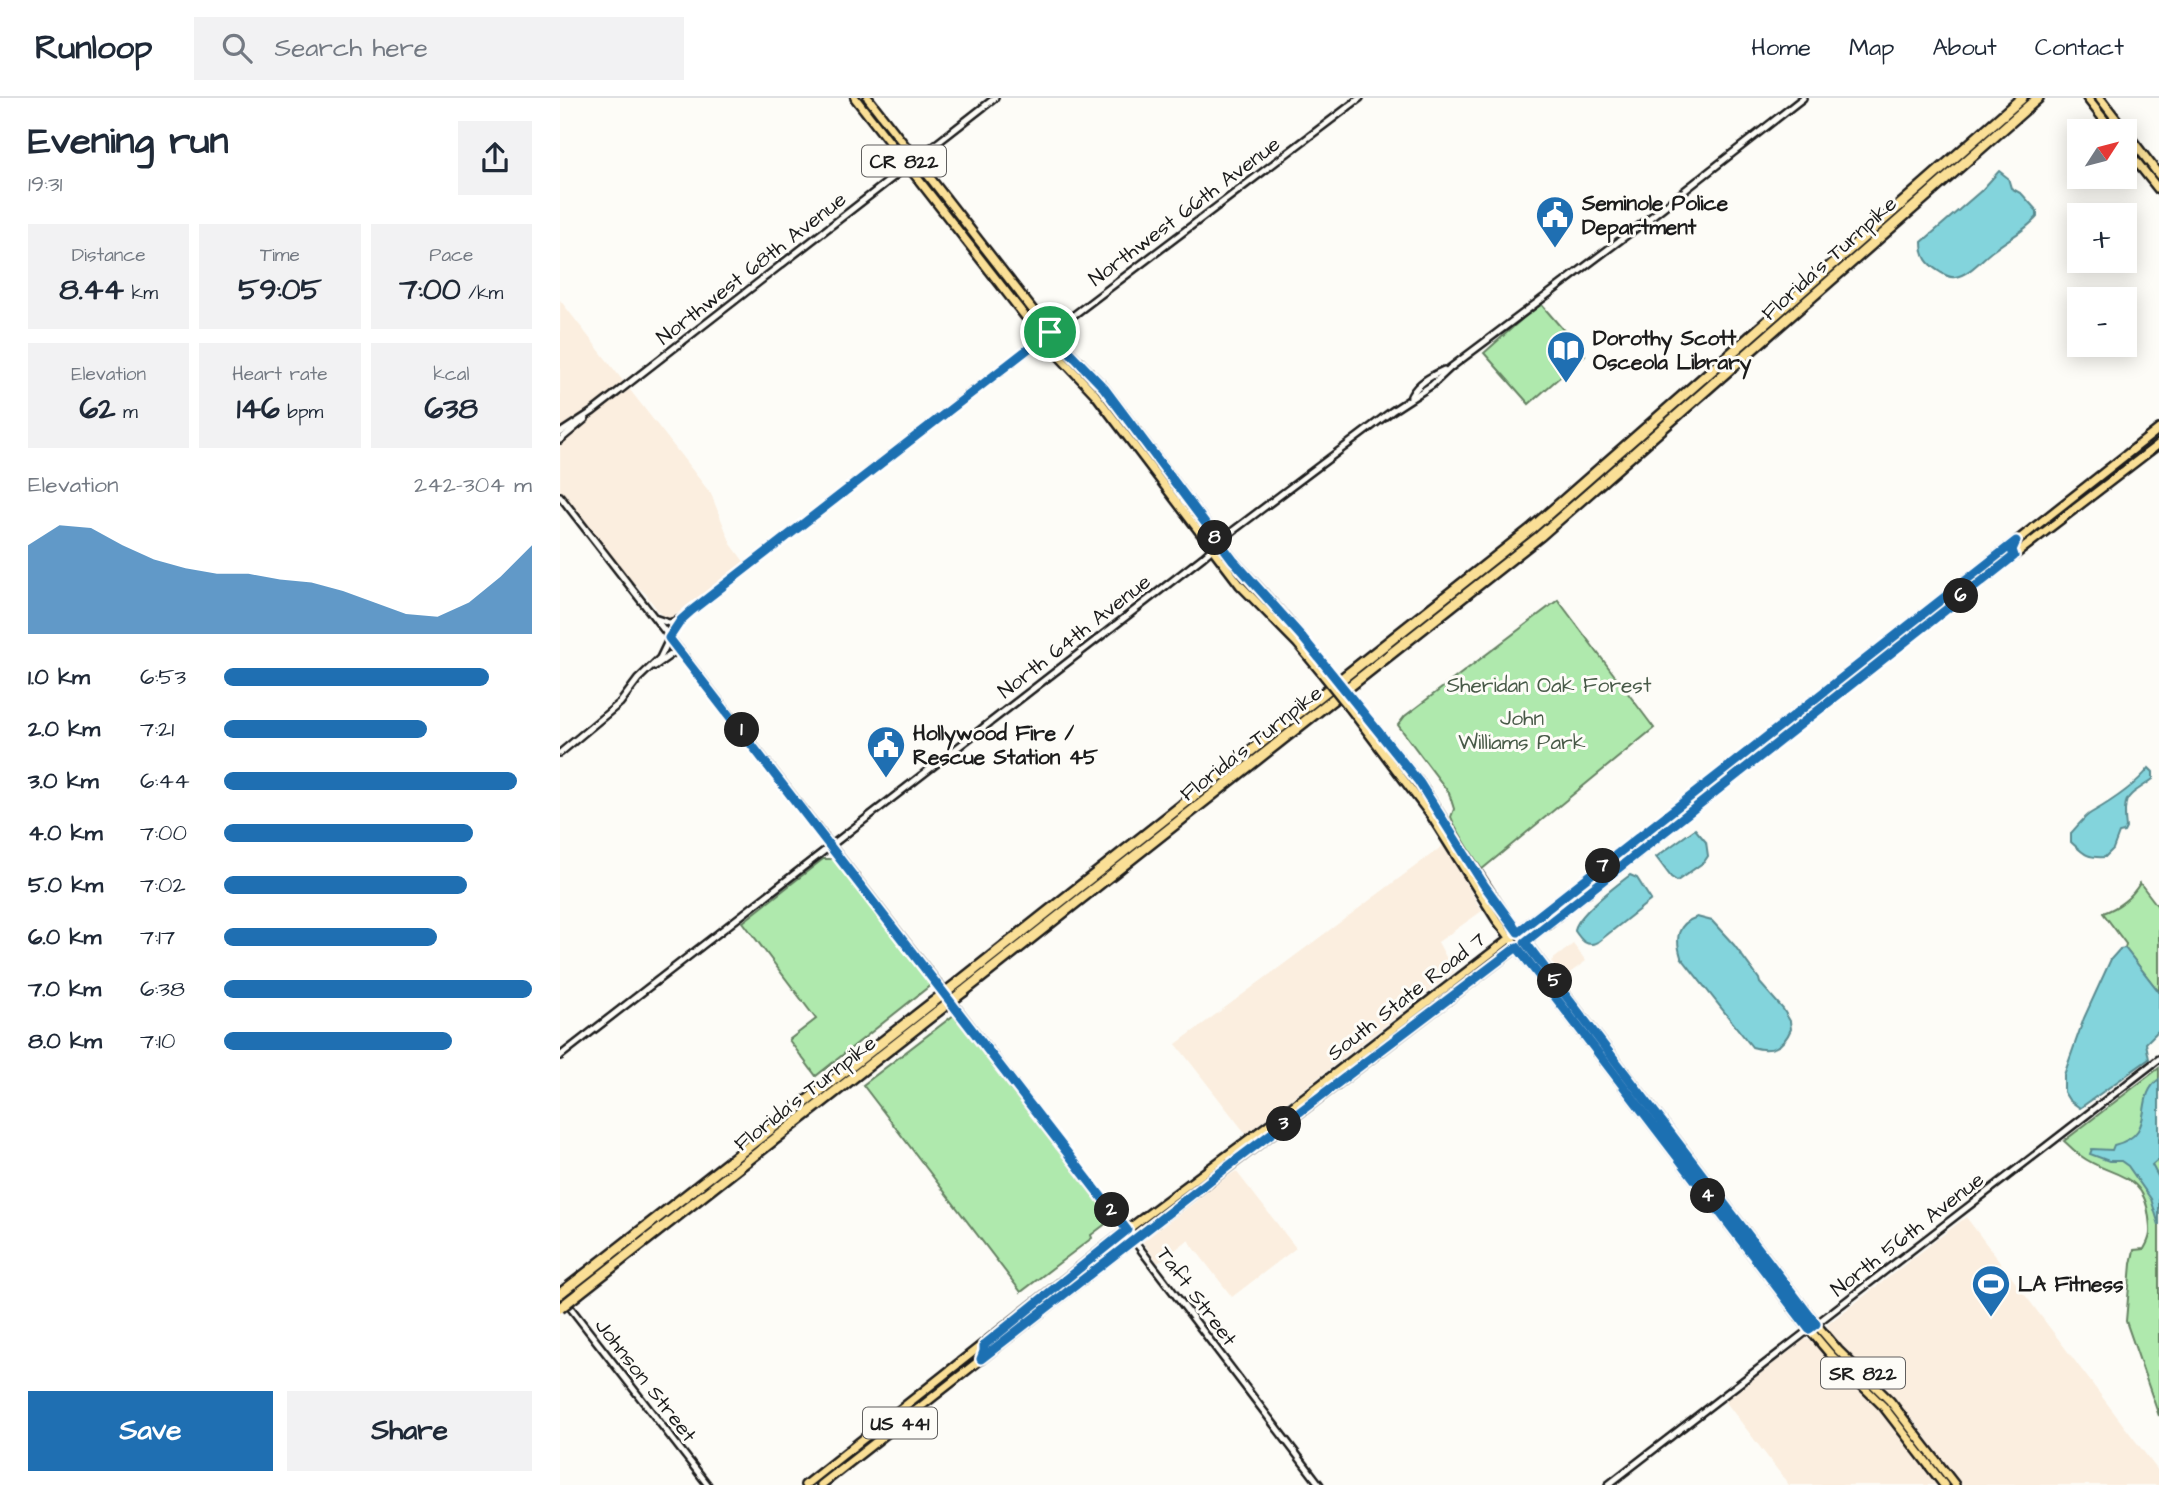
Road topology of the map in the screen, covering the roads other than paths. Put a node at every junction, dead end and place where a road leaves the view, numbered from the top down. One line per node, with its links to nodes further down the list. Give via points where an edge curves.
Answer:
1 (855, 98): 13 (main road, CR 822)
2 (868, 98): 11 (main road, CR 822)
3 (995, 98): 11 (street, Northwest 68th Avenue)
4 (1360, 98): 16 (street, Northwest 66th Avenue)
5 (1803, 98): 27 (street, North 64th Avenue, via 1432,385)
6 (2022, 98): 45 (highway, Florida's Turnpike, via 1531,529)
7 (2038, 98): 45 (highway, Florida's Turnpike, via 1540,536)
8 (2087, 98): 10 (main road)
9 (2100, 98): 14 (main road)
10 (2104, 119)
11 (916, 159): 13 (street, Northwest 68th Avenue); 16 (main road, CR 822)
12 (2137, 162): 15 (main road)
13 (908, 165): 17 (main road, CR 822); 18 (street, Northwest 68th Avenue)
14 (2159, 175)
15 (2159, 190)
16 (1050, 332): 17 (street, Northwest 66th Avenue); 27 (main road, CR 822, via 1104,388)
17 (1042, 338): 28 (main road, CR 822, via 1095,394); 31 (street, Northwest 66th Avenue)
18 (592, 412): 20 (street, Northwest 68th Avenue); 21 (street, Northwest 68th Avenue)
19 (2159, 429): 23 (main road, South State Road 7 / US 441)
20 (560, 433)
21 (560, 440)
22 (2159, 444): 25 (main road, South State Road 7 / US 441)
23 (2089, 485): 25 (main road); 26 (main road, South State Road 7 / US 441)
24 (560, 496): 30 (street, Taft Street)
25 (2088, 498): 29 (main road, South State Road 7 / US 441)
26 (2016, 541): 29 (main road); 38 (main road, South State Road 7 / US 441)
27 (1219, 542): 28 (street, North 64th Avenue); 35 (main road, CR 822, via 1285,617)
28 (1212, 548): 35 (main road, CR 822, via 1240,585); 39 (street, North 64th Avenue)
29 (2014, 556): 40 (main road, South State Road 7 / US 441)
30 (654, 618): 31 (street, via 668,623); 32 (street, Taft Street)
31 (681, 620): 32 (street, Northwest 66th Avenue)
32 (669, 638): 33 (street, Taft Street); 34 (street, Northwest 66th Avenue)
33 (679, 649): 34 (street); 39 (street, Taft Street)
34 (652, 668): 37 (street, via 606,716)
35 (1327, 675): 36 (main road, CR 822, bridge)
36 (1352, 706): 41 (main road, CR 822, via 1419,782); 42 (main road, CR 822, via 1426,807)
37 (560, 753)
38 (1641, 837): 40 (main road); 41 (main road, South State Road 7 / US 441)
39 (831, 844): 49 (street, North 64th Avenue); 59 (street, Taft Street)
40 (1634, 857): 43 (main road, South State Road 7 / US 441)
41 (1518, 932): 42 (main road, South State Road 7 / US 441); 43 (main road, SR 822)
42 (1510, 938): 44 (main road, SR 822); 46 (main road, South State Road 7 / US 441)
43 (1525, 942): 44 (main road, South State Road 7 / US 441); 65 (main road, SR 822)
44 (1517, 947): 48 (main road, South State Road 7 / US 441); 65 (main road, SR 822)
45 (962, 986): 47 (highway, Florida's Turnpike, bridge)
46 (1426, 1003): 48 (main road); 51 (main road, South State Road 7 / US 441)
47 (935, 1007): 61 (highway, Florida's Turnpike); 63 (highway, Florida's Turnpike, bridge)
48 (1427, 1017): 52 (main road, South State Road 7 / US 441)
49 (560, 1056)
50 (2159, 1059): 65 (street, North 56th Avenue)
51 (1330, 1077): 52 (main road); 53 (main road, South State Road 7 / US 441)
52 (1326, 1092): 54 (main road, South State Road 7 / US 441)
53 (1303, 1098): 54 (main road); 55 (main road, South State Road 7 / US 441)
54 (1300, 1112): 57 (main road, South State Road 7 / US 441)
55 (1237, 1148): 56 (main road, South State Road 7 / US 441); 57 (main road)
56 (1220, 1161): 58 (main road); 59 (main road, South State Road 7 / US 441)
57 (1235, 1161): 58 (main road, South State Road 7 / US 441)
58 (1218, 1174): 60 (main road, South State Road 7 / US 441)
59 (1127, 1230): 60 (street, Taft Street); 62 (main road, South State Road 7 / US 441)
60 (1134, 1239): 64 (main road, South State Road 7 / US 441); 79 (street, Taft Street)
61 (560, 1294): 76 (street, Johnson Street)
62 (1041, 1300): 64 (main road); 66 (main road, South State Road 7 / US 441)
63 (560, 1308)
64 (1039, 1315): 67 (main road, South State Road 7 / US 441)
65 (1813, 1326): 68 (main road, SR 822, via 1831,1355); 69 (main road, SR 822); 80 (street, North 56th Avenue)
66 (984, 1345): 67 (main road); 72 (main road, South State Road 7 / US 441)
67 (981, 1359): 74 (main road, South State Road 7 / US 441)
68 (1864, 1387): 69 (main road); 70 (main road, SR 822)
69 (1905, 1419): 71 (main road, SR 822)
70 (1896, 1422): 71 (main road); 81 (main road, SR 822)
71 (1924, 1444): 82 (main road, SR 822)
72 (850, 1450): 73 (main road, South State Road 7 / US 441); 74 (main road)
73 (841, 1457): 75 (main road); 77 (main road, South State Road 7 / US 441)
74 (847, 1465): 75 (main road, South State Road 7 / US 441)
75 (839, 1471): 78 (main road, South State Road 7 / US 441)
76 (708, 1485)
77 (805, 1485)
78 (821, 1485)
79 (1320, 1485)
80 (1609, 1485)
81 (1944, 1485)
82 (1955, 1485)

